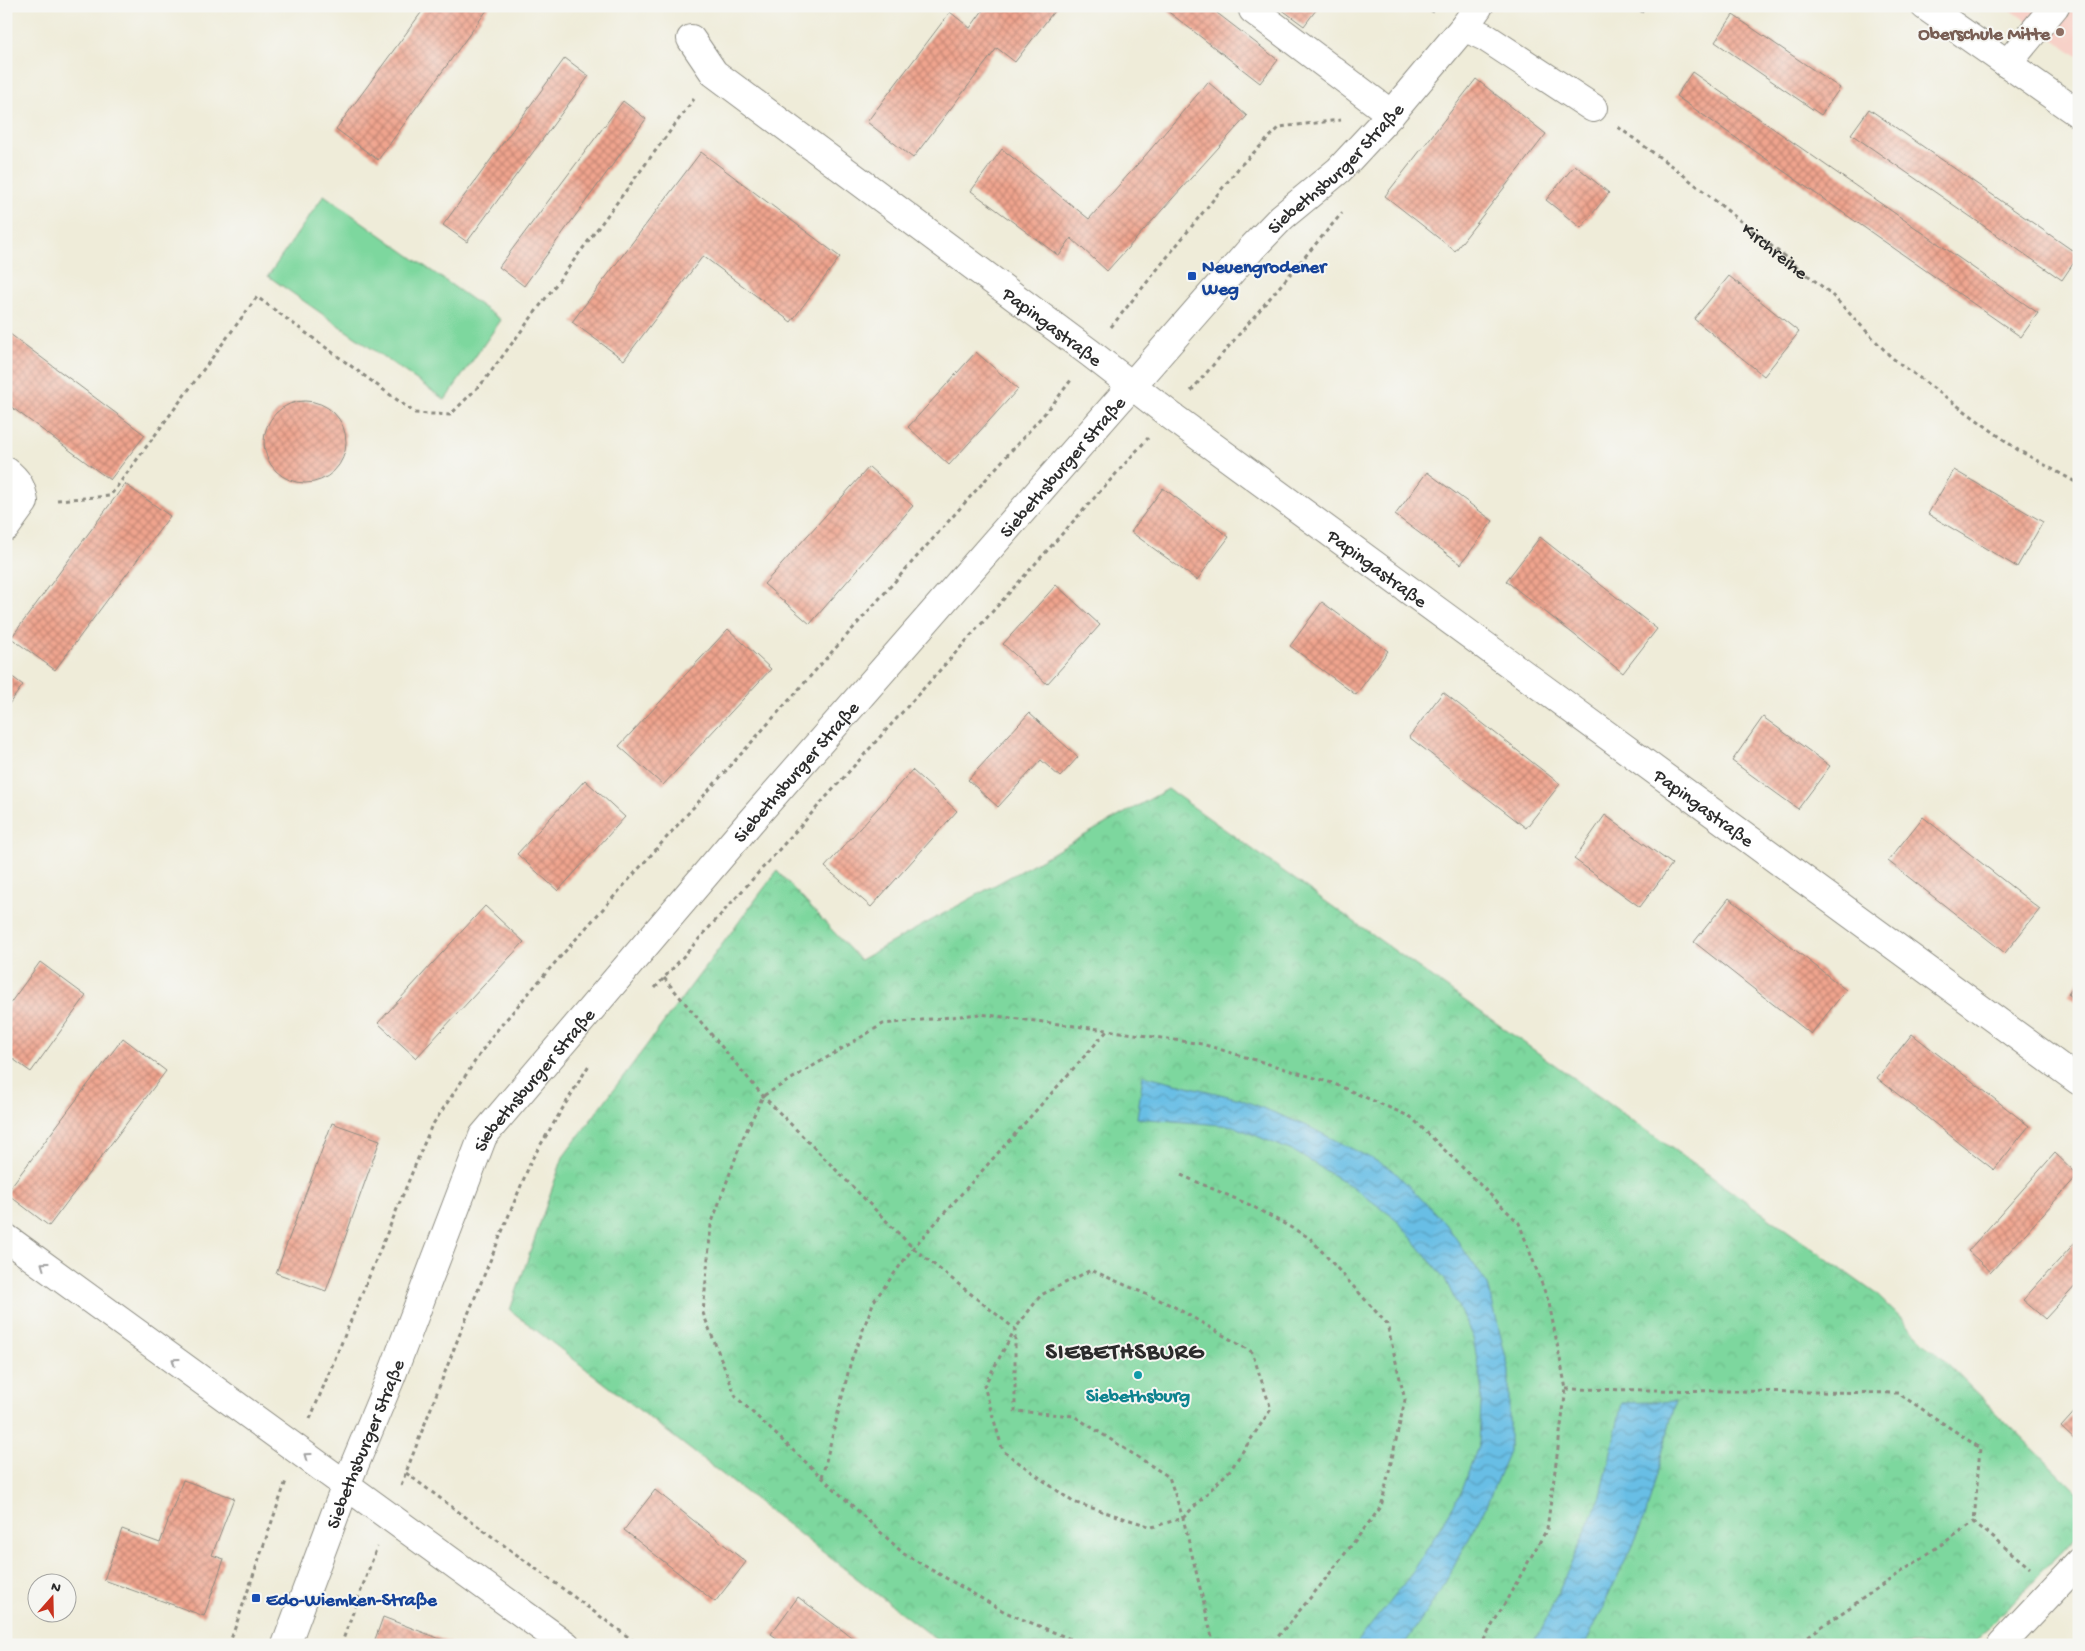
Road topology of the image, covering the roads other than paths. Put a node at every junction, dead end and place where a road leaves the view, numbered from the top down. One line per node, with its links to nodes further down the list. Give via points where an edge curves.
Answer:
1 (1925, 6): 6 (street)
2 (2054, 6): 6 (street)
3 (1253, 10): 8 (street)
4 (1471, 16): 7 (street, via 1485,37); 8 (street, Siebethsburger Straße)
5 (691, 39): 10 (street, Papingastraße, via 714,73)
6 (2007, 64): 9 (street)
7 (1593, 108)
8 (1391, 114): 10 (street, Siebethsburger Straße, via 1339,170 1282,217 1252,248)
9 (2079, 114)
10 (1133, 386): 13 (street, Papingastraße); 15 (street, Siebethsburger Straße, via 751,821 483,1136)
11 (6, 471): 12 (street, via 22,490 24,502)
12 (6, 527)
13 (2079, 1080)
14 (6, 1238): 15 (street, one-way to 14)
15 (346, 1485): 17 (street, Siebethsburger Straße); 18 (street)
16 (2079, 1562): 19 (street)
17 (286, 1645)
18 (566, 1645)
19 (2001, 1645)

